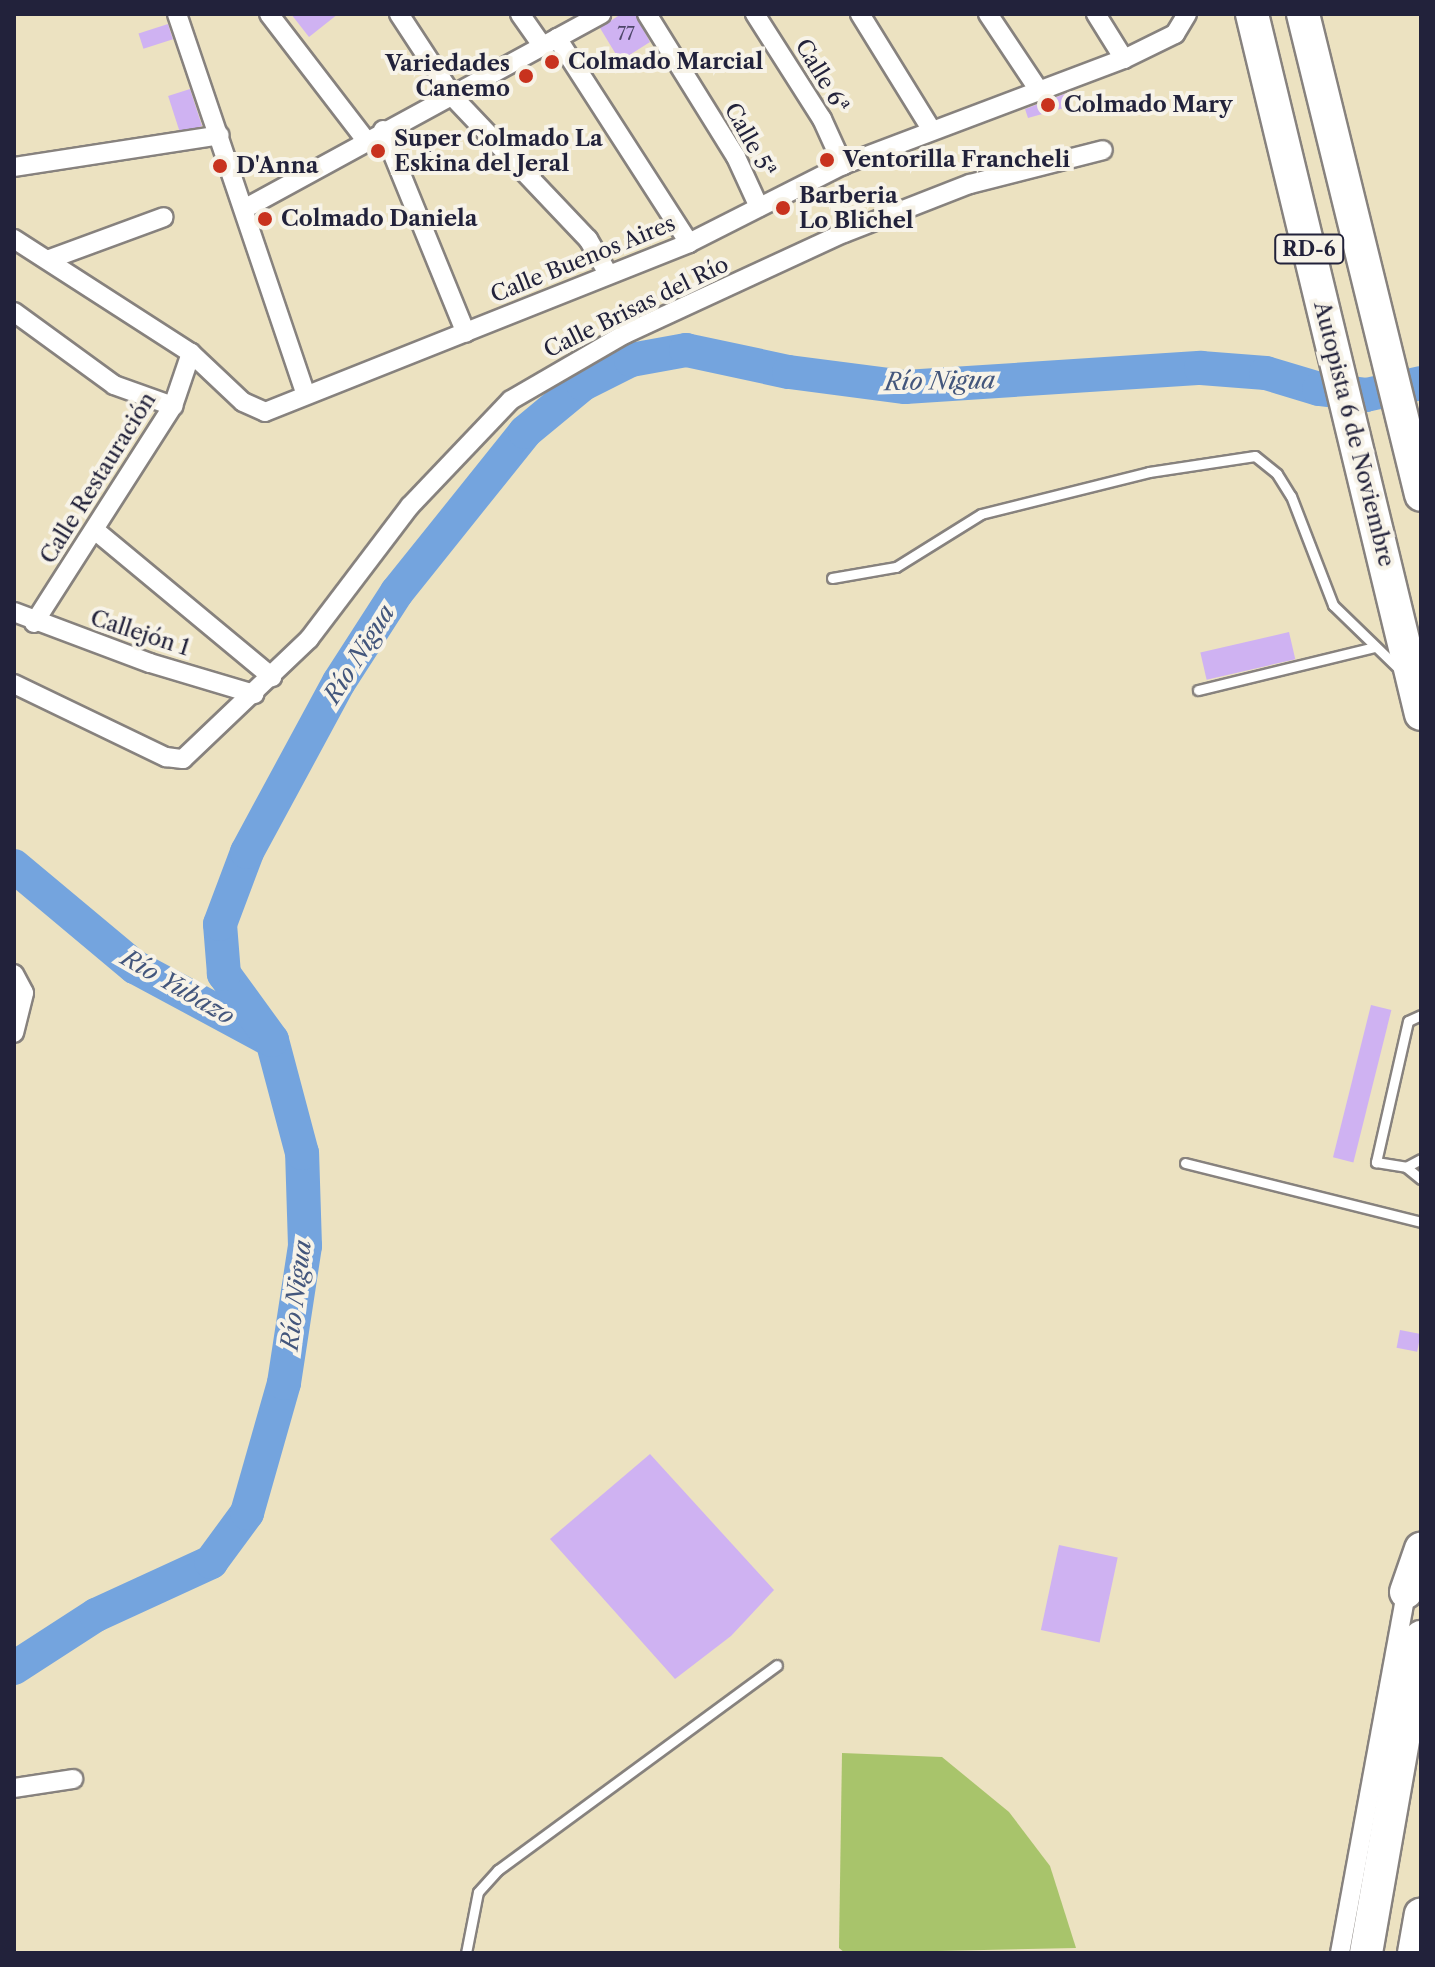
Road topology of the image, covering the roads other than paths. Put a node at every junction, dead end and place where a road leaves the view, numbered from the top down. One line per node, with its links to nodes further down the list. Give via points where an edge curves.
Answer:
1 (177, 14): 20 (street)
2 (269, 14): 21 (street)
3 (399, 14): 17 (street)
4 (520, 14): 14 (street)
5 (601, 14): 14 (street)
6 (647, 14): 25 (street, Calle 5ª, via 736,157)
7 (755, 14): 23 (street, Calle 6ª, via 822,119)
8 (860, 14): 18 (street)
9 (988, 14): 16 (street)
10 (1096, 14): 15 (street)
11 (1187, 14): 15 (street, Calle Buenos Aires, via 1175,34)
12 (1303, 16): 37 (highway, RD-6)
13 (1253, 19): 44 (highway, Autopista 6 de Noviembre / RD-6)
14 (549, 42): 17 (street); 29 (street)
15 (1124, 59): 16 (street, Calle Buenos Aires)
16 (1040, 92): 18 (street, Calle Buenos Aires)
17 (454, 98): 19 (street); 31 (street, via 588,239)
18 (931, 129): 23 (street, Calle Buenos Aires)
19 (383, 130): 21 (street); 33 (street)
20 (220, 135): 24 (street); 26 (street)
21 (365, 139): 26 (street)
22 (1103, 150): 43 (street, Calle Brisas del Río, via 970,184 844,233 564,366 511,400 457,452 309,639)
23 (843, 165): 25 (street, Calle Buenos Aires)
24 (14, 167)
25 (759, 207): 29 (street, Calle Buenos Aires)
26 (244, 209): 35 (street)
27 (164, 217): 30 (street)
28 (14, 239): 30 (street, Calle Buenos Aires)
29 (689, 243): 31 (street, Calle Buenos Aires)
30 (50, 259): 34 (street, Calle Buenos Aires)
31 (608, 273): 33 (street, Calle Buenos Aires)
32 (14, 312): 36 (street, via 114,385)
33 (466, 333): 35 (street, Calle Buenos Aires)
34 (191, 353): 35 (street, Calle Buenos Aires, via 243,402 265,412); 36 (street, Calle Restauración)
35 (306, 395)
36 (173, 406): 38 (street, Calle Restauración)
37 (1421, 495)
38 (96, 531): 41 (street, Calle Restauración); 43 (street)
39 (832, 578): 42 (lane, via 896,567 981,514 1149,472 1255,456 1277,474 1291,496 1333,605)
40 (14, 612): 41 (street, Callejón 1)
41 (34, 623): 47 (street, Callejón 1)
42 (1375, 647): 44 (lane); 46 (lane)
43 (272, 677): 47 (street, Calle Brisas del Río)
44 (1414, 681): 48 (highway, Autopista 6 de Noviembre / RD-6)
45 (14, 684): 47 (street, Calle Brisas del Río, via 166,757 183,759)
46 (1198, 690)
47 (254, 694)
48 (1421, 714)
49 (14, 974): 51 (street, via 24,993)
50 (1421, 1015): 54 (lane, via 1408,1021 1376,1162)
51 (14, 1033)
52 (1421, 1159): 54 (lane)
53 (1185, 1163): 56 (lane)
54 (1406, 1167): 55 (lane)
55 (1421, 1179)
56 (1421, 1222)
57 (1421, 1549): 58 (highway)
58 (1406, 1592): 61 (street)
59 (1421, 1637): 61 (highway)
60 (777, 1665): 65 (lane, via 498,1870 478,1892)
61 (1401, 1741): 66 (street); 67 (highway)
62 (73, 1779): 63 (street)
63 (14, 1788)
64 (1421, 1915): 68 (highway)
65 (466, 1953)
66 (1340, 1953)
67 (1366, 1953)
68 (1414, 1953)

